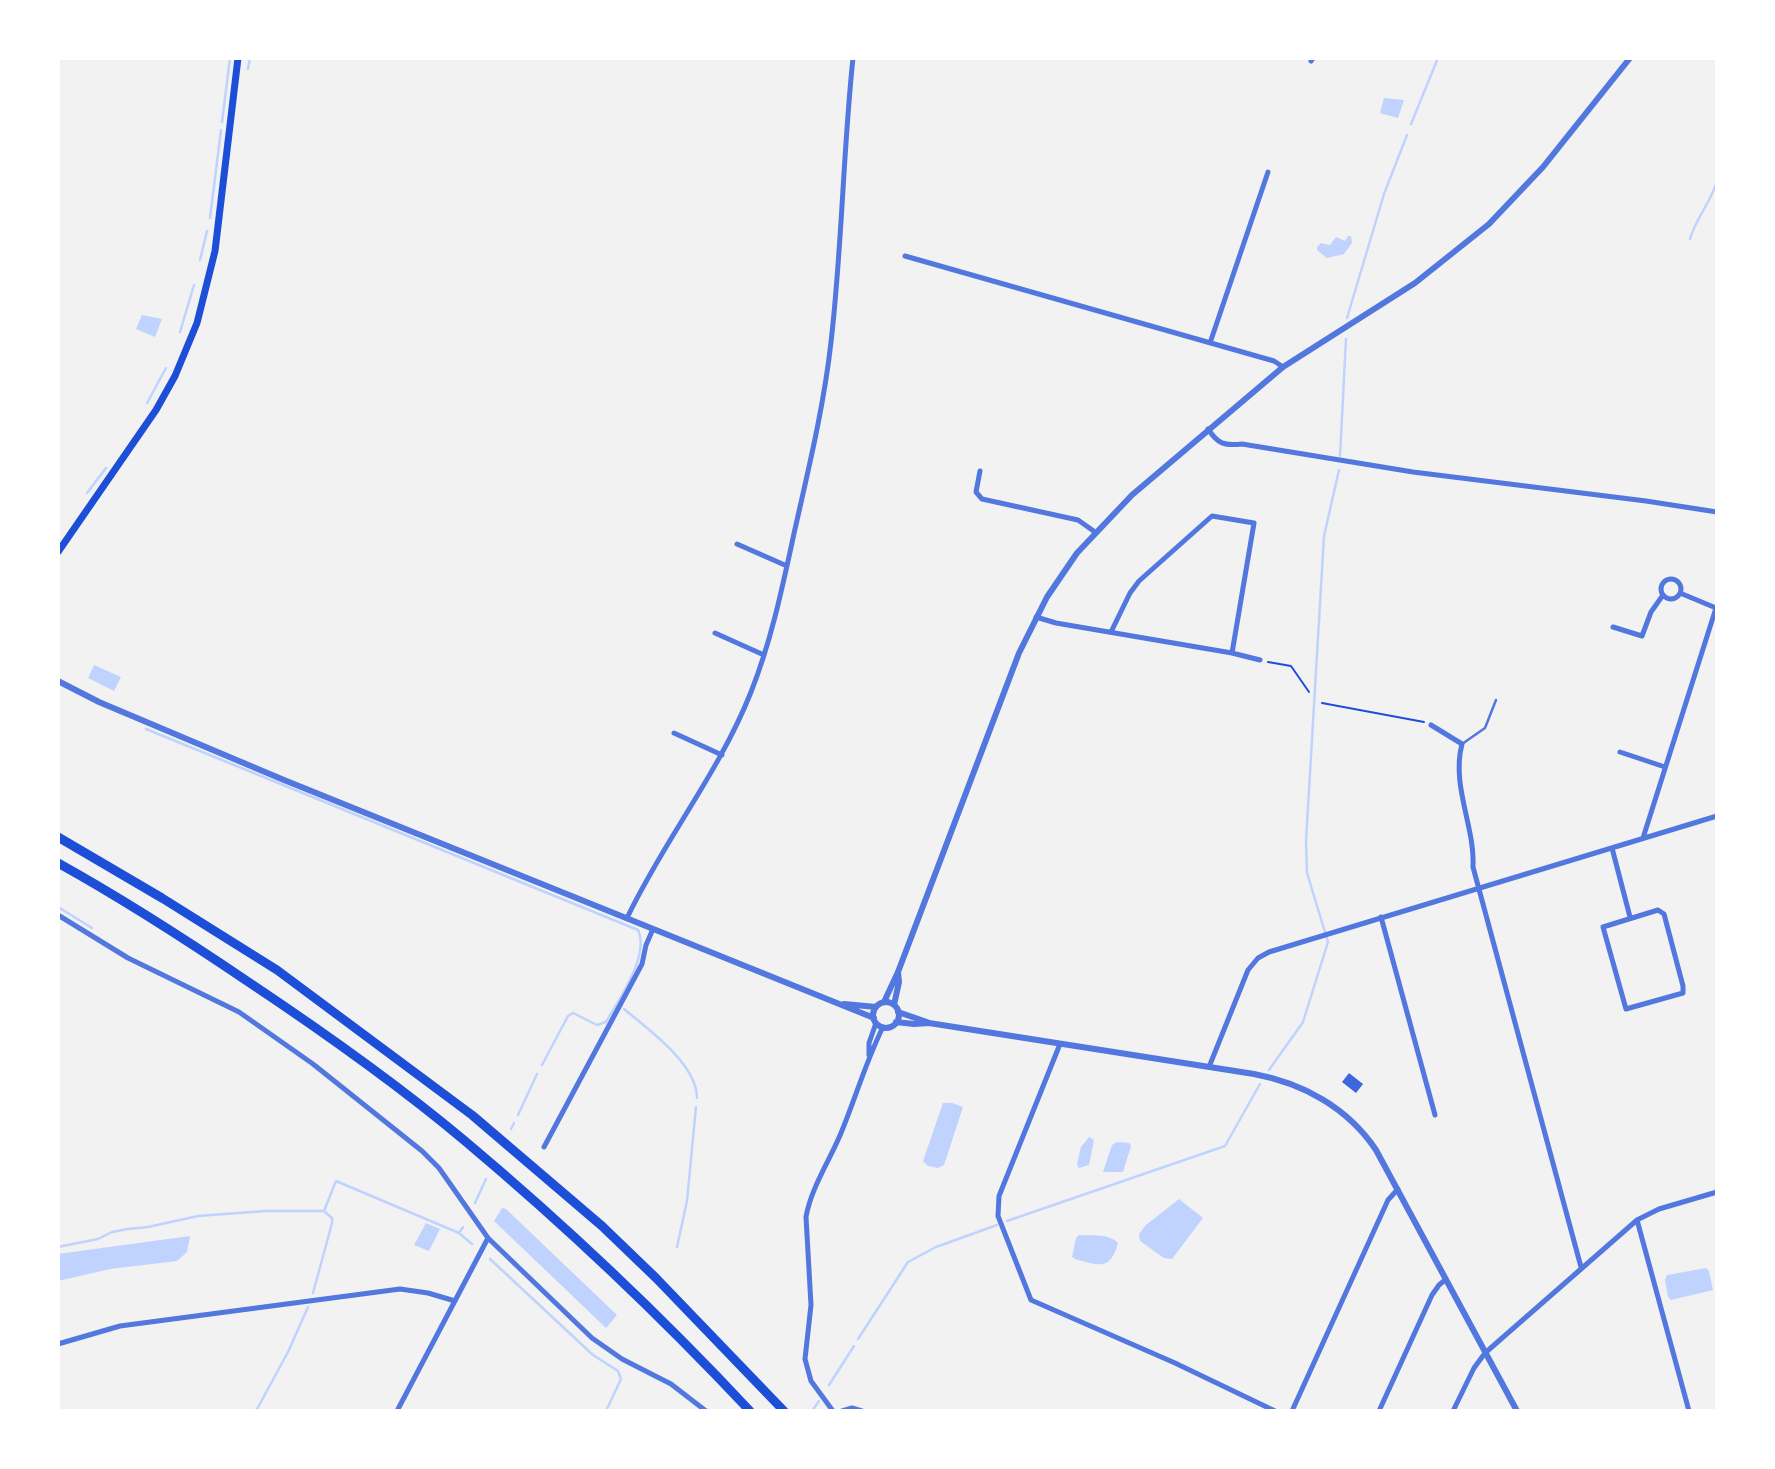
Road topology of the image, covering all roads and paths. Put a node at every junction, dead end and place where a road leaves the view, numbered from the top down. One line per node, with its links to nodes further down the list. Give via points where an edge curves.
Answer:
1 (238, 58): 13 (main road, via 215,251 197,323 156,410)
2 (853, 58): 14 (street, via 830,352)
3 (1630, 58): 7 (street, via 1537,175 1489,224 1415,283)
4 (1268, 172): 6 (street)
5 (905, 256): 6 (street)
6 (1210, 343): 7 (street)
7 (1283, 367): 8 (street)
8 (1208, 429): 10 (street, via 1216,440 1228,445); 11 (street)
9 (980, 471): 11 (street, via 976,492 982,499 1079,520)
10 (1717, 512)
11 (1095, 532): 17 (street, via 1061,573)
12 (737, 544): 14 (street)
13 (58, 552)
14 (787, 566): 22 (street)
15 (1680, 593): 16 (street, via 1671,599); 16 (street, via 1680,584 1671,579 1661,586); 33 (street, via 1716,608)
16 (1663, 595): 18 (street, via 1642,636)
17 (1036, 617): 19 (street); 45 (street, via 995,712)
18 (1613, 627)
19 (1111, 632): 21 (street); 21 (street, via 1139,581 1212,516 1254,523)
20 (715, 633): 22 (street)
21 (1232, 653): 23 (street)
22 (764, 655): 32 (street)
23 (1260, 660): 25 (path, via 1291,666)
24 (58, 681): 43 (street, via 240,762)
25 (1309, 692)
26 (1496, 700): 30 (lane, via 1485,728)
27 (1322, 704): 28 (path)
28 (1431, 725): 30 (street)
29 (674, 733): 32 (street)
30 (1462, 744): 39 (street, via 1459,774)
31 (1620, 752): 33 (street)
32 (722, 755): 43 (street, via 657,859)
33 (1665, 767): 36 (street)
34 (1717, 816): 36 (street)
35 (58, 837): 71 (highway, via 277,970 472,1115 611,1235)
36 (1643, 838): 37 (street)
37 (1612, 848): 39 (street); 42 (street)
38 (58, 863): 70 (highway, via 159,922 326,1034 465,1141 604,1265)
39 (1478, 889): 41 (street); 63 (street)
40 (58, 915): 62 (street, via 128,958 239,1012 313,1064 422,1151 444,1174)
41 (1381, 917): 56 (street, via 1269,952 1251,966); 57 (street)
42 (1630, 917): 42 (street, via 1658,910 1664,914 1683,986 1681,995 1625,1008 1603,929)
43 (627, 918): 44 (street)
44 (653, 929): 47 (street); 58 (street, via 642,964)
45 (898, 972): 46 (street); 49 (street)
46 (884, 1002): 48 (street); 49 (street)
47 (842, 1004): 48 (street); 50 (street)
48 (876, 1007): 50 (street)
49 (896, 1008): 51 (street); 52 (street)
50 (875, 1020): 53 (street); 55 (street)
51 (896, 1022): 52 (street); 53 (street)
52 (929, 1023): 54 (street)
53 (883, 1027): 55 (street)
54 (1060, 1044): 56 (street); 75 (street, via 999,1196 998,1216 1031,1300)
55 (869, 1055): 72 (street, via 806,1217 811,1305 805,1359 811,1381)
56 (1209, 1067): 59 (street, via 1297,1086 1333,1106 1368,1138)
57 (1435, 1115)
58 (544, 1147)
59 (1398, 1189): 64 (street); 76 (street, via 1388,1200)
60 (1717, 1192): 61 (street)
61 (1637, 1220): 63 (street); 80 (street)
62 (488, 1238): 65 (street); 69 (street, via 602,1346 671,1384)
63 (1581, 1267): 67 (street)
64 (1445, 1280): 67 (street); 77 (street, via 1432,1295)
65 (455, 1301): 66 (street, via 400,1289 120,1326); 68 (street)
66 (58, 1344)
67 (1485, 1353): 78 (street); 79 (street)
68 (397, 1411)
69 (706, 1411)
70 (750, 1411)
71 (784, 1411)
72 (833, 1411)
73 (842, 1411): 74 (street)
74 (862, 1411)
75 (1275, 1411)
76 (1292, 1411)
77 (1379, 1411)
78 (1454, 1411)
79 (1517, 1411)
80 (1689, 1411)

